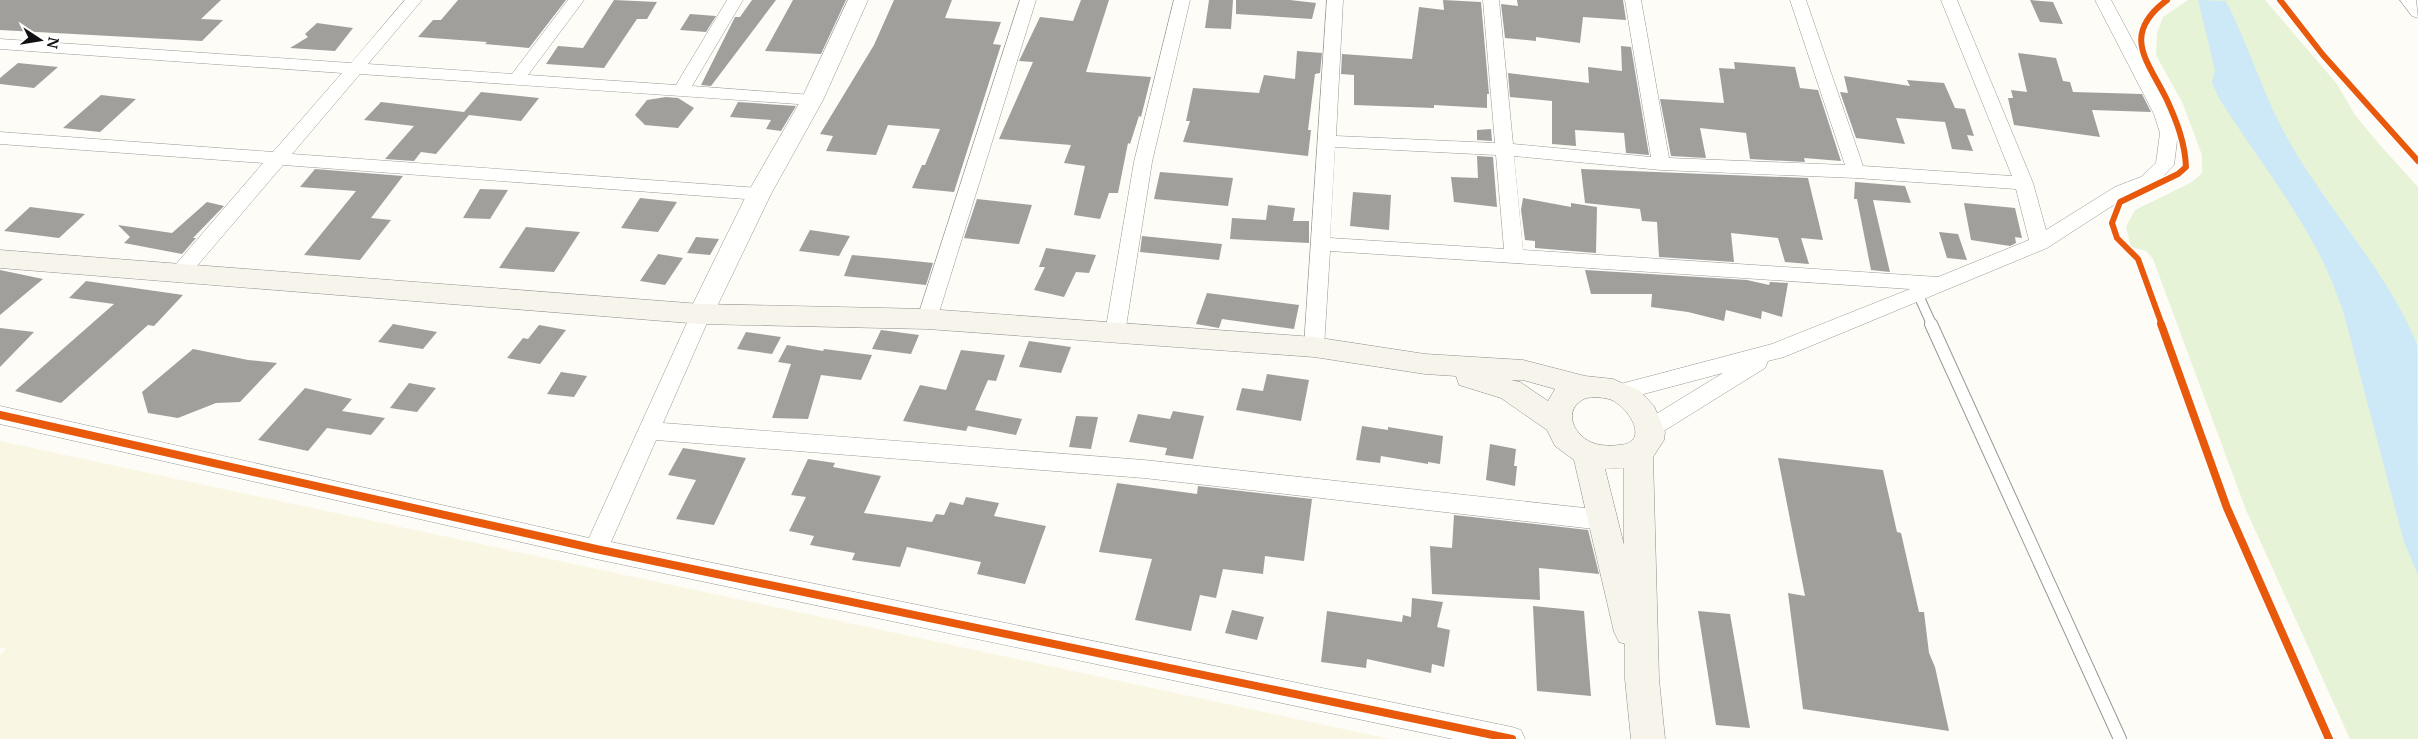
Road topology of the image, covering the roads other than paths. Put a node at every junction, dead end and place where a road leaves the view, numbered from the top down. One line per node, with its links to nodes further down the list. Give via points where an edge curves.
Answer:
1 (414, 0): 16 (street)
2 (576, 0): 17 (street)
3 (735, 0): 18 (street)
4 (858, 0): 19 (street)
5 (1028, 0): 36 (street)
6 (1182, 0): 37 (street, via 1143,162)
7 (1335, 0): 21 (street)
8 (1491, 0): 22 (street)
9 (1632, 0): 24 (street)
10 (1798, 0): 25 (street)
11 (1949, 0): 26 (street)
12 (2103, 0): 28 (street, via 2163,114 2169,133 2165,165 2148,181 2122,191)
13 (2408, 0): 14 (street)
14 (2418, 13)
15 (0, 44): 16 (street)
16 (355, 68): 17 (street); 23 (street)
17 (516, 80): 18 (street)
18 (681, 91): 19 (street)
19 (812, 100): 27 (street)
20 (0, 138): 23 (street)
21 (1326, 141): 22 (street); 29 (street)
22 (1503, 150): 24 (street); 30 (street)
23 (278, 159): 27 (street); 32 (street)
24 (1661, 164): 25 (street)
25 (1856, 172): 26 (street)
26 (2024, 183): 28 (street)
27 (759, 194): 35 (street)
28 (2040, 243): 33 (street)
29 (1319, 244): 30 (street); 38 (street)
30 (1514, 255): 33 (street)
31 (0, 259): 32 (main road)
32 (178, 274): 35 (main road)
33 (1939, 283): 34 (street)
34 (1917, 292): 39 (street); 53 (lane)
35 (701, 314): 36 (main road); 45 (street)
36 (927, 319): 37 (main road)
37 (1116, 333): 38 (main road)
38 (1314, 347): 40 (main road)
39 (1777, 350): 42 (street); 46 (street)
40 (1425, 364): 41 (main road, via 1523,370); 44 (main road, via 1510,390)
41 (1585, 387): 42 (main road); 44 (main road, via 1568,394 1558,407)
42 (1620, 392): 46 (main road, via 1636,401 1646,414)
43 (0, 415): 49 (street)
44 (1558, 423): 47 (main road, via 1563,435)
45 (649, 431): 48 (street, via 1144,469); 49 (street)
46 (1645, 440): 47 (main road, via 1623,458); 50 (main road)
47 (1586, 453): 48 (main road)
48 (1603, 520): 50 (main road)
49 (596, 549): 51 (street)
50 (1642, 679): 52 (main road)
51 (1512, 739)
52 (1648, 739)
53 (2120, 739)

